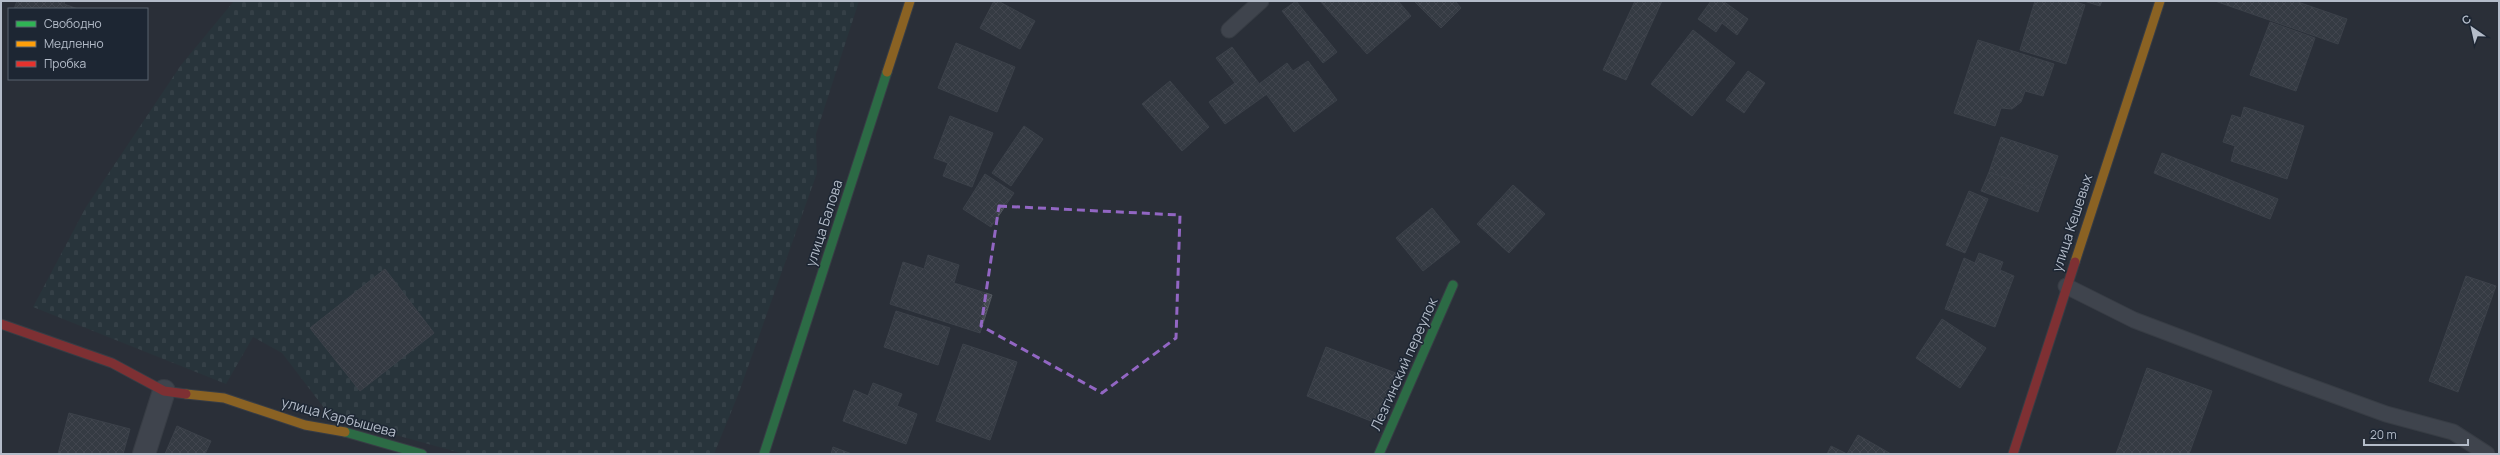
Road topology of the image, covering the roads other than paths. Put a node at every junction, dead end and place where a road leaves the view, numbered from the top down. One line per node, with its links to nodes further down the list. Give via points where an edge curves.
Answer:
1 (910, 1): 11 (street, улица Балова)
2 (1261, 1): 4 (lane)
3 (2160, 1): 6 (street, улица Кешевых)
4 (1229, 30)
5 (1454, 285): 12 (street, Лезгинский переулок)
6 (2066, 286): 13 (street, улица Кешевых); 14 (lane, via 2134,320 2287,378 2386,414 2453,432)
7 (1, 324): 8 (street, улица Карбышева, via 112,363)
8 (164, 391): 9 (street); 10 (street, улица Карбышева, via 224,398 305,426 349,433)
9 (144, 454)
10 (422, 454)
11 (764, 454)
12 (1379, 454)
13 (2013, 454)
14 (2487, 454)

